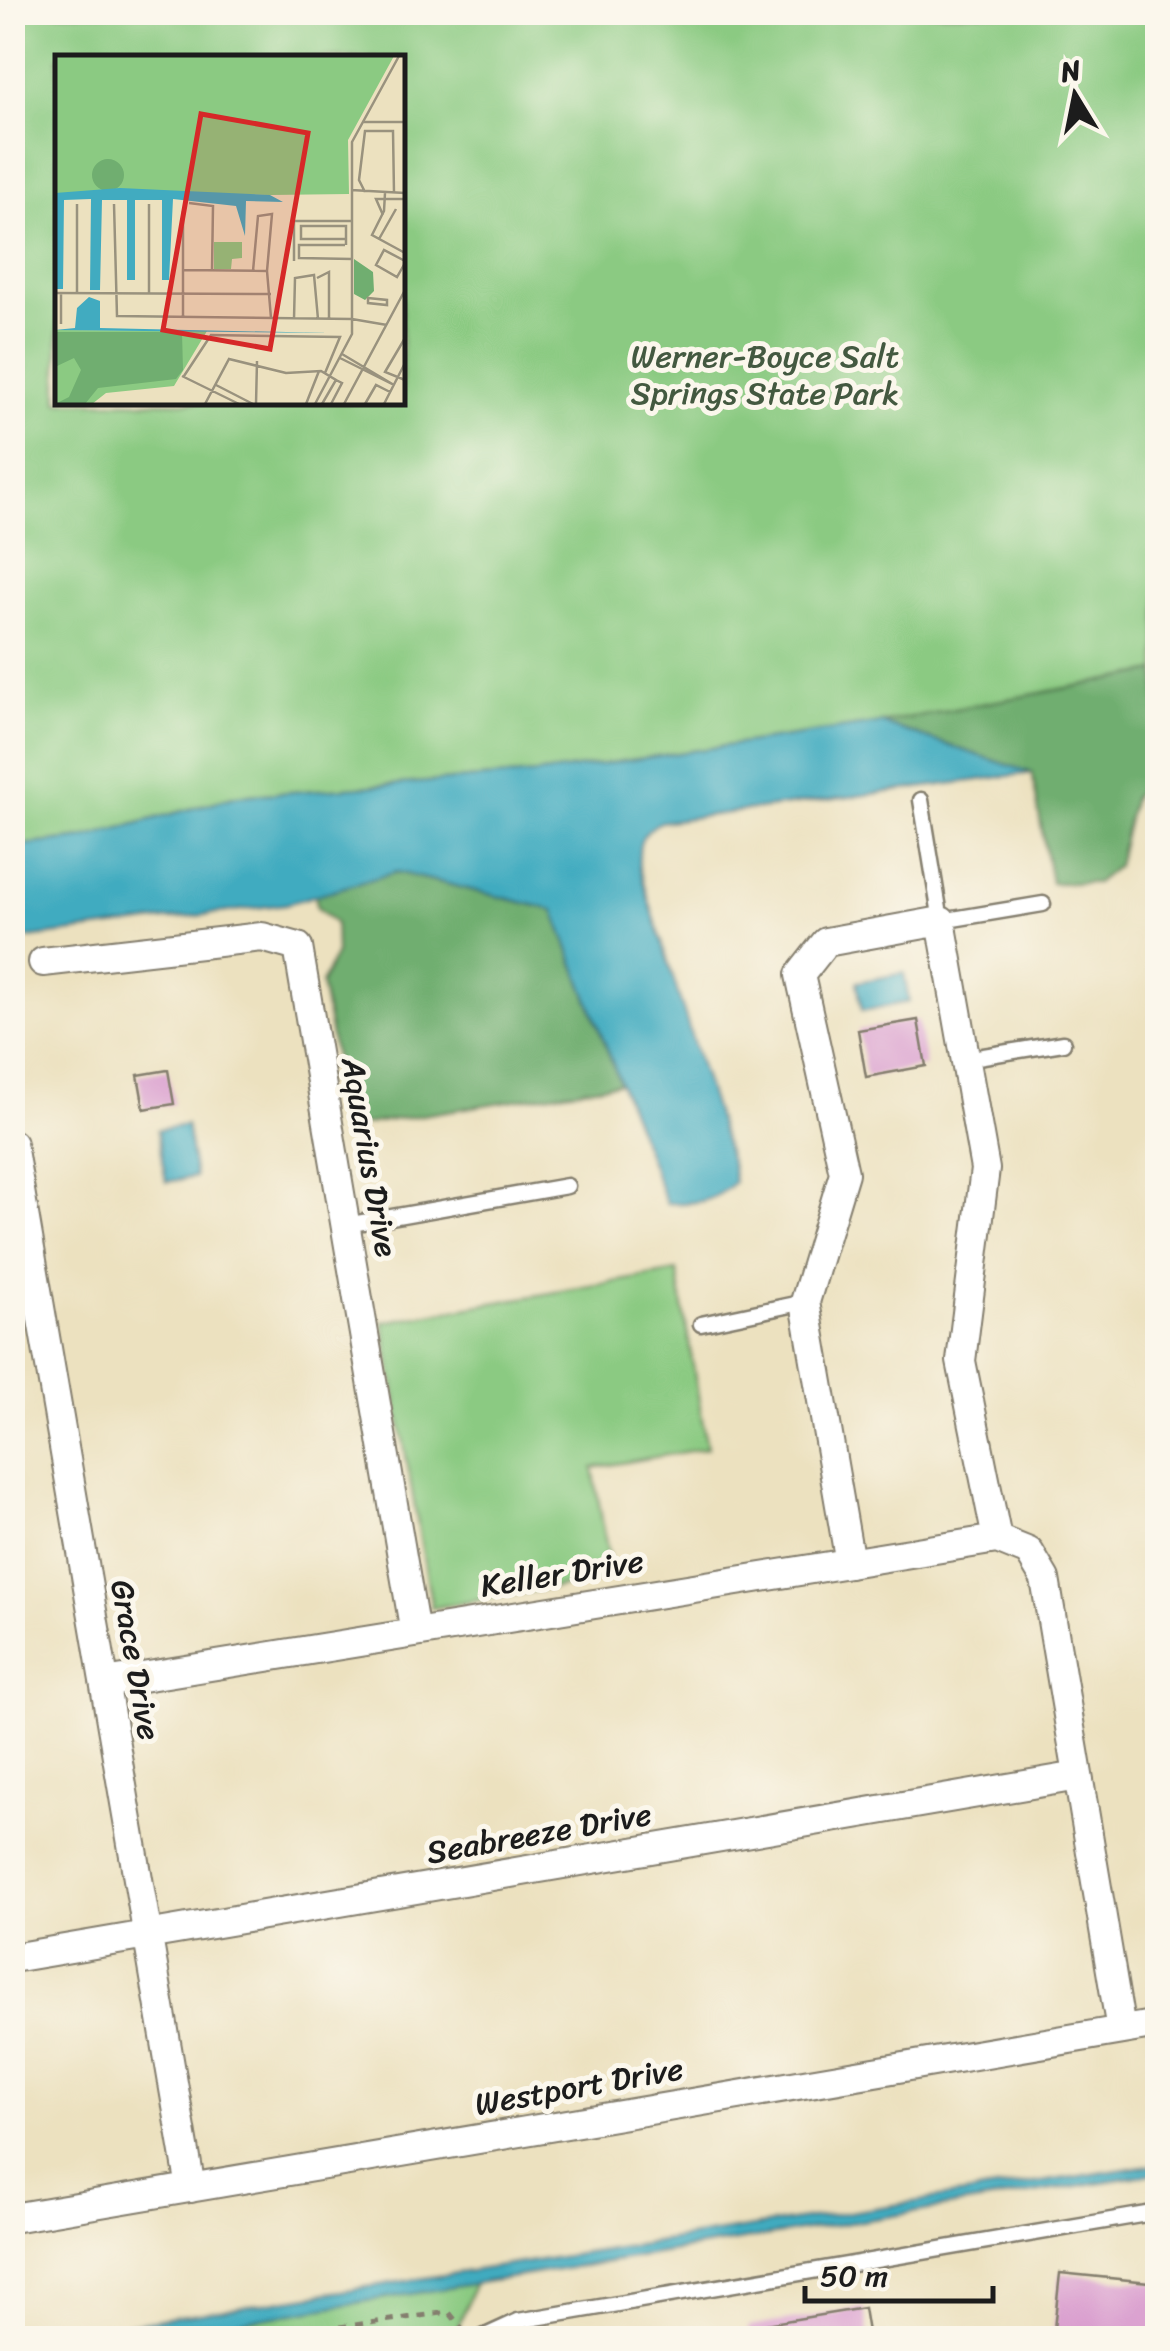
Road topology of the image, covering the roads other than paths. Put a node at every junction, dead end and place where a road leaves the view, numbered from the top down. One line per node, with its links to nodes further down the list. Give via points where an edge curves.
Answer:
1 (921, 800): 5 (lane)
2 (1154, 804): 3 (lane)
3 (1158, 824)
4 (1043, 904): 5 (lane)
5 (941, 921): 8 (street); 12 (street, via 826,942 800,974 844,1173)
6 (43, 962): 11 (street, Aquarius Drive, via 262,937 298,947)
7 (1063, 1043): 8 (lane)
8 (965, 1060): 14 (street, via 985,1169 960,1361)
9 (12, 1144): 17 (street, Grace Drive)
10 (568, 1186): 11 (lane)
11 (346, 1225): 16 (street, Aquarius Drive)
12 (806, 1302): 13 (lane); 15 (street)
13 (702, 1324)
14 (997, 1539): 15 (street, Keller Drive); 18 (street, via 1029,1552 1045,1580)
15 (850, 1562): 16 (street, Keller Drive)
16 (415, 1632): 17 (street, Keller Drive)
17 (105, 1683): 19 (street, Grace Drive)
18 (1078, 1776): 19 (street, Seabreeze Drive); 22 (street)
19 (148, 1935): 20 (street, Seabreeze Drive); 23 (street, Grace Drive)
20 (12, 1958)
21 (1158, 2024): 22 (street, Westport Drive)
22 (1121, 2030): 23 (street, Westport Drive)
23 (190, 2188): 25 (street, Westport Drive)
24 (1158, 2212): 26 (lane, via 518,2321)
25 (12, 2218)
26 (481, 2338)

